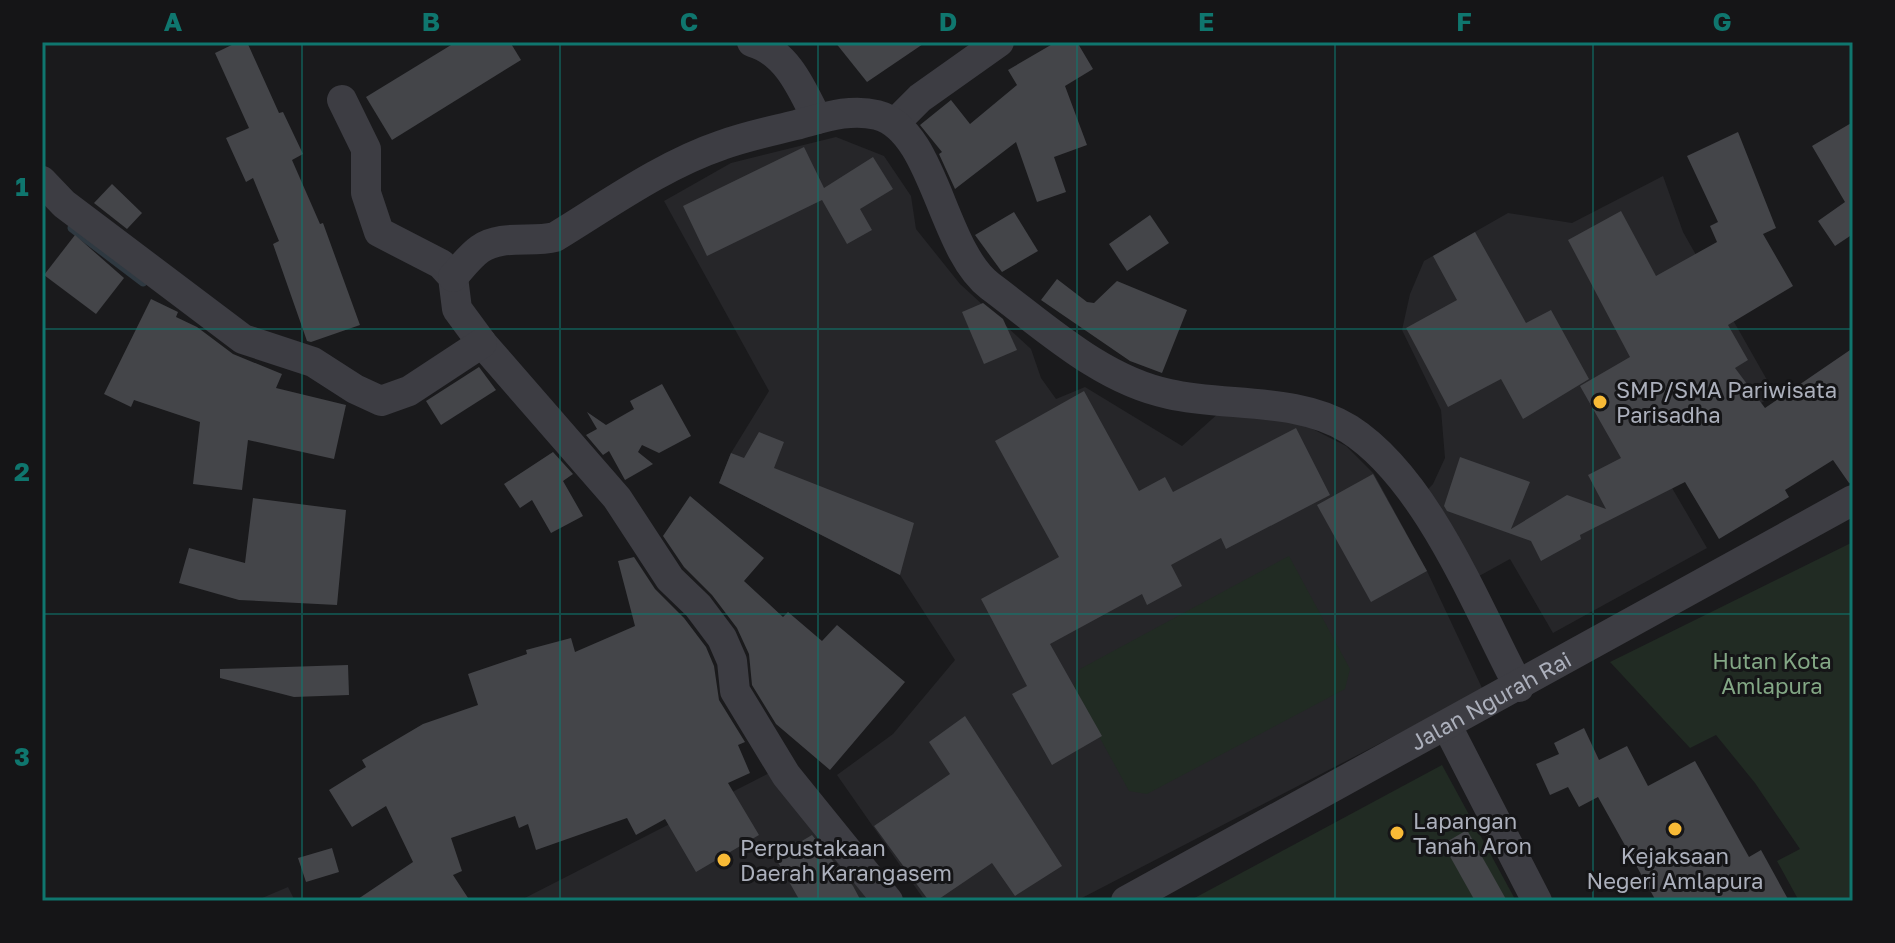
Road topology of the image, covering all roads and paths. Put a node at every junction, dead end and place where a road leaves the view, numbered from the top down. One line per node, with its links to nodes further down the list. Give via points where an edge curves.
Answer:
1 (752, 42): 4 (street, via 791,69)
2 (999, 42): 5 (street, via 920,98)
3 (342, 100): 7 (street, via 366,149 366,193 379,232 441,264)
4 (817, 119): 5 (street, via 846,112); 7 (street, via 721,145 668,169 555,237 481,248)
5 (895, 123): 10 (street, via 916,147 944,217 982,280 1082,354 1167,394 1325,418 1349,430 1405,478)
6 (42, 181): 8 (street, via 64,204 243,339 313,362 381,401 409,391)
7 (453, 277): 8 (street, via 457,309)
8 (482, 343): 12 (street, via 617,498 670,579 722,638 732,661 735,691 786,775)
9 (1853, 500): 10 (street, Jalan Ngurah Rai)
10 (1519, 687): 11 (street, Jalan Ngurah Rai)
11 (1447, 726): 13 (street, Jalan Ngurah Rai); 14 (street)
12 (888, 901)
13 (1126, 901)
14 (1537, 901)

